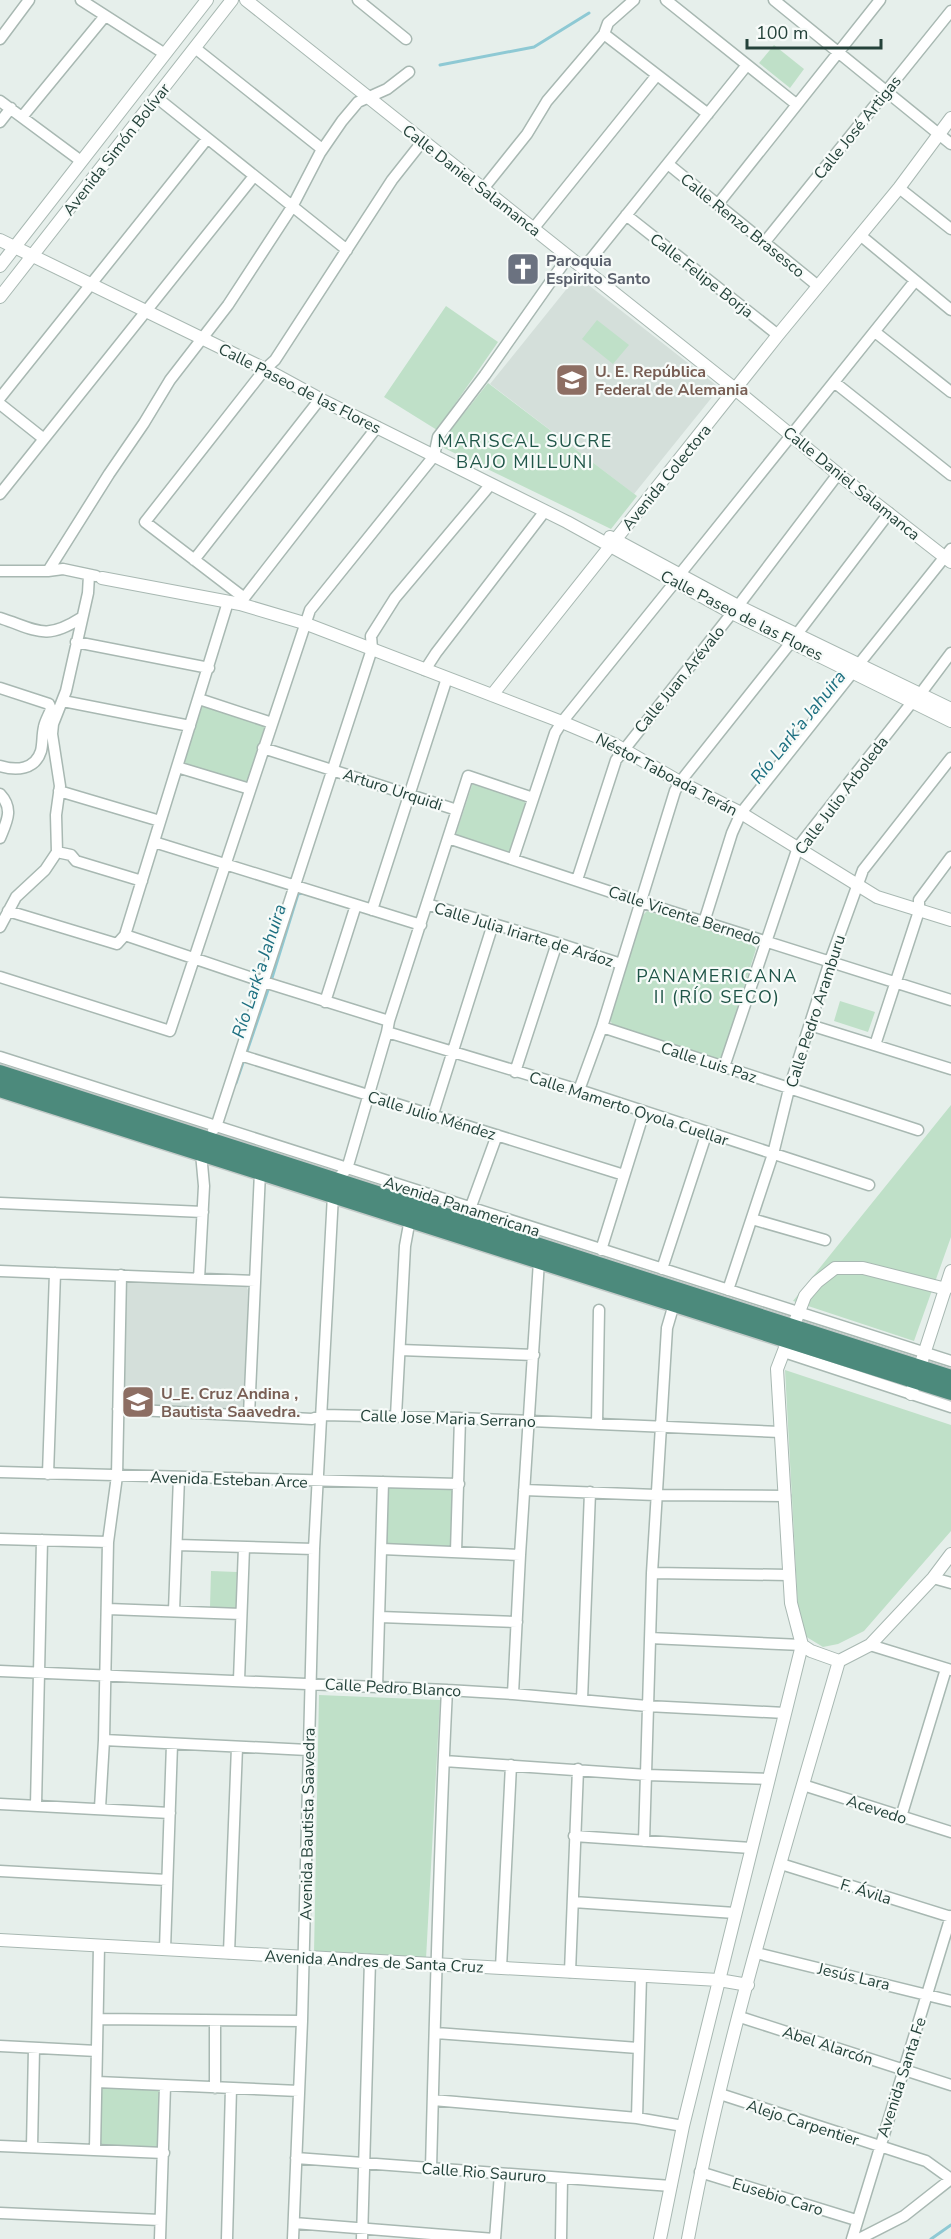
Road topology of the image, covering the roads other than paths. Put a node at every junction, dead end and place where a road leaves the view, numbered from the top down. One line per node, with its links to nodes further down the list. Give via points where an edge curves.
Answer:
1 (29, 0): 14 (street)
2 (81, 0): 12 (street)
3 (207, 0): 18 (street, Avenida Simón Bolívar)
4 (232, 0): 16 (street, Avenida Simón Bolívar)
5 (246, 0): 24 (street, Calle Daniel Salamanca)
6 (358, 0): 15 (street)
7 (634, 0): 13 (street, via 608,23)
8 (666, 0): 19 (street)
9 (774, 0): 17 (street)
10 (880, 0): 17 (street)
11 (951, 11): 22 (street, Calle José Artigas)
12 (105, 16): 18 (street); 29 (street)
13 (604, 34): 21 (street); 41 (street, via 547,101 527,134)
14 (1, 36)
15 (406, 39)
16 (195, 48): 23 (street, Avenida Simón Bolívar); 36 (street)
17 (839, 52): 22 (street); 26 (street)
18 (165, 54): 37 (street, Avenida Simón Bolívar)
19 (747, 65): 26 (street); 28 (street)
20 (409, 72): 24 (street, via 387,89)
21 (657, 75): 28 (street); 45 (street)
22 (885, 92): 32 (street); 49 (street, Calle José Artigas)
23 (156, 97): 33 (street); 52 (street, Avenida Simón Bolívar)
24 (366, 97): 34 (street, Calle Daniel Salamanca); 36 (street, via 350,110)
25 (0, 101): 27 (street)
26 (796, 104): 42 (street)
27 (10, 108): 29 (street); 31 (street)
28 (708, 114): 38 (street)
29 (22, 117): 37 (street)
30 (951, 118): 32 (street, Avenida Colectora)
31 (0, 122)
32 (939, 135): 35 (street); 40 (street, Avenida Colectora)
33 (207, 139): 39 (street); 57 (street)
34 (422, 141): 41 (street, Calle Daniel Salamanca); 51 (street)
35 (951, 144)
36 (322, 149): 43 (street)
37 (81, 161): 50 (street, Avenida Simón Bolívar)
38 (668, 164): 42 (street, Calle Renzo Brasesco); 44 (street)
39 (254, 176): 43 (street); 61 (street)
40 (899, 188): 46 (street); 47 (street, Avenida Colectora)
41 (483, 189): 45 (street, Calle Daniel Salamanca)
42 (718, 204): 49 (street, Calle Renzo Brasesco)
43 (292, 207): 51 (street); 64 (street)
44 (626, 215): 55 (street); 63 (street, Calle Felipe Borja)
45 (534, 229): 53 (street, Calle Daniel Salamanca)
46 (951, 229)
47 (860, 235): 56 (street); 58 (street, Avenida Colectora)
48 (0, 240): 50 (street)
49 (764, 243): 58 (street, Calle Renzo Brasesco)
50 (15, 247): 52 (street, Calle Paseo de las Flores); 54 (street, Avenida Simón Bolívar)
51 (347, 250): 65 (street)
52 (34, 255): 57 (street, Calle Paseo de las Flores); 59 (street, Avenida Simón Bolívar)
53 (568, 257): 55 (street, Calle Daniel Salamanca); 75 (street, via 438,436)
54 (0, 266)
55 (583, 269): 67 (street, Calle Daniel Salamanca)
56 (915, 281): 60 (street); 62 (street)
57 (91, 284): 61 (street, Calle Paseo de las Flores); 69 (street)
58 (818, 286): 63 (street, Avenida Colectora)
59 (0, 297)
60 (951, 310)
61 (146, 312): 64 (street, Calle Paseo de las Flores); 74 (street)
62 (875, 332): 66 (street); 68 (street)
63 (778, 335): 67 (street, Avenida Colectora)
64 (203, 339): 65 (street, Calle Paseo de las Flores); 86 (street, via 170,380)
65 (265, 369): 70 (street, Calle Paseo de las Flores); 84 (street, via 145,522)
66 (834, 382): 73 (street); 77 (street)
67 (735, 389): 73 (street, Calle Daniel Salamanca); 82 (street, Avenida Colectora)
68 (951, 392)
69 (0, 398)
70 (320, 399): 72 (street, Calle Paseo de las Flores); 84 (street)
71 (0, 404): 74 (street)
72 (377, 427): 75 (street, Calle Paseo de las Flores); 89 (street)
73 (791, 435): 76 (street, Calle Daniel Salamanca); 88 (street)
74 (44, 439): 79 (street)
75 (434, 456): 78 (street, Calle Paseo de las Flores); 93 (street, via 310,610)
76 (838, 474): 81 (street, Calle Daniel Salamanca); 90 (street, Calle Juan Arévalo)
77 (951, 475)
78 (491, 484): 80 (street, Calle Paseo de las Flores); 96 (street, via 395,598 371,636)
79 (0, 494)
80 (545, 512): 82 (street, Calle Paseo de las Flores); 100 (street)
81 (890, 513): 83 (street, Calle Daniel Salamanca); 94 (street)
82 (614, 542): 88 (street, Calle Paseo de las Flores); 103 (street, Avenida Colectora)
83 (949, 556): 99 (street)
84 (194, 560): 89 (street)
85 (0, 571): 86 (street)
86 (48, 571): 87 (street, via 63,569)
87 (96, 576): 89 (street, Néstor Taboada Terán); 92 (street)
88 (677, 578): 90 (street, Calle Paseo de las Flores); 109 (street)
89 (237, 601): 93 (street, Néstor Taboada Terán); 98 (street)
90 (735, 610): 94 (street, Calle Paseo de las Flores); 113 (street, Calle Juan Arévalo)
91 (0, 618): 92 (street, via 50,633)
92 (81, 618): 95 (street)
93 (304, 623): 96 (street, Néstor Taboada Terán); 110 (street)
94 (794, 638): 99 (street, Calle Paseo de las Flores); 118 (street)
95 (76, 642): 98 (street); 106 (street)
96 (372, 649): 100 (street, Néstor Taboada Terán); 117 (street)
97 (951, 653): 104 (street, Calle Julio Arboleda)
98 (209, 668): 105 (street)
99 (856, 668): 104 (street, Calle Paseo de las Flores); 125 (street)
100 (425, 670): 101 (street, Néstor Taboada Terán)
101 (447, 678): 103 (street, Néstor Taboada Terán); 122 (street)
102 (0, 688): 115 (street, via 46,702 51,709 38,759 24,768)
103 (492, 695): 109 (street, Néstor Taboada Terán)
104 (917, 697): 107 (street, Calle Paseo de las Flores); 108 (street, Calle Paseo de las Flores); 130 (street, Calle Julio Arboleda)
105 (199, 699): 110 (street); 111 (street)
106 (63, 701): 111 (street); 120 (street, via 52,734)
107 (951, 709)
108 (951, 721)
109 (562, 722): 113 (street, Néstor Taboada Terán); 123 (street)
110 (272, 723): 112 (street)
111 (190, 726): 116 (street)
112 (263, 748): 117 (street, Arturo Urquidi); 119 (street)
113 (623, 749): 118 (street, Néstor Taboada Terán); 135 (street, Calle Juan Arévalo)
114 (951, 758): 137 (street, Calle Pedro Aramburu, via 863,870)
115 (0, 765)
116 (177, 767): 119 (street); 126 (street)
117 (332, 769): 122 (street, Arturo Urquidi); 138 (street)
118 (680, 782): 125 (street, Néstor Taboada Terán); 139 (street)
119 (249, 789): 134 (street)
120 (59, 791): 126 (street); 131 (street)
121 (0, 794): 127 (street, via 9,814)
122 (410, 795): 124 (street, Arturo Urquidi); 142 (street)
123 (534, 798): 124 (street, Arturo Urquidi, via 468,776); 133 (street)
124 (457, 810): 128 (street)
125 (741, 813): 130 (street, Néstor Taboada Terán); 146 (street)
126 (160, 821): 129 (street)
127 (0, 838)
128 (448, 838): 133 (street, Calle Vicente Bernedo); 140 (street, Avenida Bautista Saavedra)
129 (154, 842): 134 (street); 136 (street)
130 (798, 847): 137 (street, Néstor Taboada Terán); 152 (street, Calle Julio Arboleda)
131 (57, 852): 136 (street); 143 (street, via 51,864 16,897)
132 (951, 857): 144 (street, via 919,900)
133 (513, 860): 135 (street, Calle Vicente Bernedo)
134 (225, 864): 138 (street); 153 (street)
135 (577, 880): 139 (street, Calle Vicente Bernedo)
136 (142, 882): 150 (street)
137 (857, 884): 144 (street, Néstor Taboada Terán, via 877,897); 154 (street, Calle Pedro Aramburu)
138 (296, 885): 141 (street); 157 (street)
139 (641, 902): 146 (street, Calle Vicente Bernedo); 155 (street)
140 (427, 904): 147 (street, Calle Julia Iriarte de Aráoz); 148 (street, Avenida Bautista Saavedra)
141 (356, 905): 142 (street); 160 (street)
142 (372, 910): 148 (street)
143 (8, 911): 149 (street); 150 (street, via 117,944)
144 (919, 911): 145 (street, Néstor Taboada Terán); 158 (street)
145 (951, 920)
146 (704, 922): 152 (street, Calle Vicente Bernedo)
147 (494, 924): 151 (street, Calle Julia Iriarte de Aráoz); 165 (street)
148 (421, 925): 162 (street, Avenida Bautista Saavedra)
149 (0, 927)
150 (125, 935): 153 (street, Calle Mamerto Oyola Cuellar)
151 (557, 942): 155 (street, Calle Julia Iriarte de Aráoz); 170 (street)
152 (766, 942): 154 (street, Calle Vicente Bernedo); 168 (street, Calle Julio Arboleda)
153 (194, 959): 156 (street, via 170,1031); 157 (street, Calle Mamerto Oyola Cuellar)
154 (830, 961): 158 (street, Calle Vicente Bernedo); 161 (street, Calle Pedro Aramburu)
155 (621, 964): 163 (street)
156 (0, 977)
157 (264, 982): 160 (street, Calle Mamerto Oyola Cuellar); 166 (street)
158 (896, 982): 159 (street, Calle Vicente Bernedo); 164 (street)
159 (951, 1000)
160 (325, 1002): 162 (street, Calle Mamerto Oyola Cuellar)
161 (810, 1025): 164 (street); 173 (street, Calle Pedro Aramburu)
162 (388, 1026): 165 (street, Calle Mamerto Oyola Cuellar); 175 (street, Avenida Bautista Saavedra)
163 (602, 1027): 168 (street, Calle Luis Paz); 174 (street)
164 (875, 1045): 169 (street)
165 (452, 1051): 170 (street, Calle Mamerto Oyola Cuellar); 177 (street)
166 (240, 1055): 175 (street, Calle Julio Méndez); 181 (street)
167 (0, 1057): 181 (street, Avenida Panamericana)
168 (724, 1066): 173 (street, Calle Luis Paz)
169 (951, 1069)
170 (515, 1072): 174 (street, Calle Mamerto Oyola Cuellar)
171 (0, 1073): 181 (highway, Avenida Panamericana)
172 (0, 1089): 181 (highway, Avenida Panamericana)
173 (789, 1089): 178 (street, Calle Luis Paz); 182 (street, Calle Pedro Aramburu)
174 (579, 1090): 176 (street, Calle Mamerto Oyola Cuellar)
175 (367, 1095): 177 (street, Calle Julio Méndez); 185 (street, Avenida Bautista Saavedra)
176 (644, 1112): 179 (street, Calle Mamerto Oyola Cuellar); 184 (street)
177 (433, 1114): 180 (street, Calle Julio Méndez)
178 (918, 1130)
179 (707, 1132): 182 (street, Calle Mamerto Oyola Cuellar); 195 (street)
180 (497, 1134): 184 (street, Calle Julio Méndez); 188 (street)
181 (207, 1139): 183 (highway, Avenida Panamericana); 185 (highway, Avenida Panamericana); 189 (street)
182 (773, 1154): 186 (street, Calle Mamerto Oyola Cuellar); 191 (street, Calle Pedro Aramburu)
183 (260, 1172): 185 (highway, Avenida Panamericana); 201 (street)
184 (624, 1176): 193 (street)
185 (338, 1181): 188 (street, Avenida Panamericana); 190 (highway, Avenida Panamericana); 206 (highway, Avenida Panamericana); 216 (street, Avenida Bautista Saavedra)
186 (869, 1185)
187 (0, 1203): 189 (street)
188 (470, 1209): 193 (street, Avenida Panamericana)
189 (203, 1212): 200 (street)
190 (410, 1219): 194 (highway, Avenida Panamericana); 207 (street)
191 (752, 1219): 192 (street); 203 (street, Calle Pedro Aramburu)
192 (825, 1240)
193 (601, 1250): 195 (street, Avenida Panamericana)
194 (539, 1261): 204 (highway, Avenida Panamericana); 208 (street)
195 (662, 1269): 203 (street, Avenida Panamericana)
196 (0, 1271): 198 (street)
197 (951, 1271): 202 (street)
198 (55, 1273): 199 (street); 224 (street)
199 (121, 1275): 200 (street); 214 (street)
200 (199, 1279): 201 (street)
201 (255, 1281): 215 (street)
202 (946, 1288): 206 (street, via 863,1268 835,1268 805,1296); 210 (street)
203 (728, 1290): 206 (street, Avenida Panamericana)
204 (674, 1304): 206 (highway, Avenida Panamericana); 221 (street, via 667,1328)
205 (599, 1310): 220 (street)
206 (791, 1333): 210 (highway, Avenida Panamericana); 210 (street, Avenida Panamericana); 222 (street, via 777,1369)
207 (400, 1350): 208 (street); 217 (street)
208 (534, 1355): 219 (street)
209 (951, 1361): 210 (street)
210 (917, 1374): 211 (highway); 212 (highway); 213 (street)
211 (951, 1378)
212 (951, 1392)
213 (951, 1407)
214 (118, 1409): 215 (street, Calle Jose Maria Serrano); 225 (street)
215 (249, 1415): 216 (street, Calle Jose Maria Serrano, via 312,1419)
216 (323, 1415): 217 (street, Calle Jose Maria Serrano); 227 (street, Avenida Bautista Saavedra)
217 (396, 1416): 218 (street, Calle Jose Maria Serrano)
218 (460, 1418): 219 (street, Calle Jose Maria Serrano); 229 (street)
219 (529, 1421): 220 (street, Calle Jose Maria Serrano); 230 (street)
220 (597, 1424): 221 (street, Calle Jose Maria Serrano)
221 (660, 1427): 222 (street, Calle Jose Maria Serrano); 232 (street)
222 (780, 1432): 233 (street)
223 (0, 1472): 224 (street, Avenida Esteban Arce)
224 (48, 1474): 225 (street, Avenida Esteban Arce)
225 (117, 1476): 226 (street, Avenida Esteban Arce); 236 (street)
226 (179, 1477): 227 (street, Avenida Esteban Arce); 237 (street)
227 (319, 1482): 228 (street, Avenida Esteban Arce); 239 (street, Avenida Bautista Saavedra)
228 (383, 1482): 229 (street, Avenida Esteban Arce); 240 (street)
229 (459, 1484): 241 (street)
230 (524, 1490): 231 (street); 243 (street)
231 (590, 1492): 232 (street); 266 (street)
232 (656, 1495): 233 (street); 244 (street)
233 (785, 1496): 245 (street)
234 (0, 1539): 235 (street)
235 (42, 1540): 236 (street); 259 (street)
236 (108, 1542): 248 (street)
237 (177, 1545): 238 (street); 249 (street)
238 (244, 1547): 239 (street); 250 (street)
239 (314, 1549): 262 (street, Avenida Bautista Saavedra)
240 (382, 1549): 241 (street); 251 (street)
241 (456, 1552): 243 (street)
242 (951, 1554): 246 (street)
243 (520, 1556): 252 (street)
244 (652, 1574): 245 (street); 253 (street)
245 (789, 1575): 254 (street, via 791,1603)
246 (933, 1578): 247 (street); 255 (street)
247 (951, 1583)
248 (108, 1609): 249 (street); 260 (street)
249 (174, 1611): 250 (street)
250 (241, 1614): 261 (street)
251 (380, 1617): 252 (street); 263 (street)
252 (517, 1622): 265 (street)
253 (650, 1638): 254 (street); 267 (street)
254 (802, 1645): 256 (street); 268 (street)
255 (870, 1645): 256 (street); 257 (street)
256 (838, 1661): 278 (street)
257 (948, 1669): 283 (street)
258 (0, 1671): 259 (street, Calle Pedro Blanco)
259 (39, 1673): 260 (street, Calle Pedro Blanco); 280 (street)
260 (106, 1675): 261 (street, Calle Pedro Blanco); 269 (street)
261 (239, 1680): 262 (street, Calle Pedro Blanco)
262 (311, 1684): 263 (street, Calle Pedro Blanco); 272 (street, Avenida Bautista Saavedra)
263 (377, 1687): 264 (street, Calle Pedro Blanco)
264 (447, 1690): 265 (street, Calle Pedro Blanco); 273 (street)
265 (513, 1694): 266 (street, Calle Pedro Blanco)
266 (582, 1700): 267 (street, Calle Pedro Blanco)
267 (647, 1706): 268 (street, Calle Pedro Blanco); 276 (street)
268 (785, 1713): 277 (street)
269 (104, 1740): 270 (street); 281 (street)
270 (172, 1744): 271 (street); 282 (street)
271 (237, 1747): 272 (street); 297 (street)
272 (308, 1750): 299 (street, Avenida Bautista Saavedra)
273 (444, 1761): 274 (street); 301 (street)
274 (511, 1765): 275 (street); 302 (street)
275 (578, 1769): 276 (street); 285 (street)
276 (646, 1775): 277 (street); 286 (street)
277 (769, 1779): 287 (street)
278 (803, 1785): 283 (street, Acevedo); 288 (street)
279 (0, 1804): 280 (street)
280 (36, 1805): 281 (street)
281 (100, 1808): 282 (street)
282 (170, 1813): 290 (street)
283 (901, 1817): 284 (street, Acevedo)
284 (951, 1832)
285 (574, 1836): 286 (street); 291 (street)
286 (644, 1840): 287 (street)
287 (752, 1848): 292 (street)
288 (781, 1864): 293 (street, F. Ávila); 298 (street)
289 (0, 1871): 290 (street)
290 (167, 1880): 296 (street)
291 (573, 1902): 292 (street); 303 (street)
292 (735, 1913): 305 (street)
293 (951, 1916): 307 (street, Avenida Santa Fe)
294 (0, 1940): 295 (street, Avenida Andres de Santa Cruz)
295 (99, 1946): 296 (street, Avenida Andres de Santa Cruz); 310 (street)
296 (165, 1949): 297 (street, Avenida Andres de Santa Cruz)
297 (229, 1953): 299 (street, Avenida Andres de Santa Cruz)
298 (756, 1953): 306 (street); 307 (street, Jesús Lara)
299 (304, 1957): 300 (street, Avenida Andres de Santa Cruz); 311 (street, Avenida Bautista Saavedra)
300 (370, 1960): 301 (street, Avenida Andres de Santa Cruz); 335 (street)
301 (435, 1965): 302 (street, Avenida Andres de Santa Cruz); 313 (street)
302 (501, 1968): 303 (street, Avenida Andres de Santa Cruz)
303 (570, 1972): 304 (street, Avenida Andres de Santa Cruz)
304 (641, 1976): 305 (street, Avenida Andres de Santa Cruz); 316 (street)
305 (718, 1980): 306 (street, Avenida Andres de Santa Cruz); 328 (street)
306 (748, 1985): 309 (street)
307 (928, 1994): 308 (street, Jesús Lara); 318 (street, Avenida Santa Fe)
308 (951, 2001)
309 (740, 2017): 318 (street, Abel Alarcón); 325 (street)
310 (98, 2019): 312 (street); 317 (street)
311 (302, 2021): 312 (street); 324 (street, Avenida Bautista Saavedra)
312 (215, 2022): 322 (street)
313 (436, 2033): 316 (street); 326 (street)
314 (0, 2046): 315 (street)
315 (34, 2048): 317 (street); 331 (street)
316 (638, 2048): 327 (street)
317 (97, 2051): 319 (street)
318 (903, 2069): 320 (street, Abel Alarcón); 330 (street, Avenida Santa Fe)
319 (97, 2082): 321 (street); 332 (street)
320 (951, 2085)
321 (165, 2086): 322 (street); 333 (street)
322 (215, 2088): 323 (street)
323 (231, 2088): 324 (street); 349 (street)
324 (299, 2091): 334 (street, Avenida Bautista Saavedra)
325 (720, 2094): 330 (street, Alejo Carpentier); 337 (street)
326 (433, 2100): 327 (street); 336 (street)
327 (637, 2118): 328 (street)
328 (683, 2126): 341 (street)
329 (0, 2146): 331 (street)
330 (879, 2146): 340 (street, Alejo Carpentier, via 926,2161); 344 (street, Avenida Santa Fe)
331 (32, 2147): 332 (street)
332 (96, 2149): 333 (street)
333 (164, 2153): 343 (street)
334 (296, 2158): 335 (street, Calle Rio Saururo); 345 (street, Avenida Bautista Saavedra)
335 (364, 2163): 336 (street, Calle Rio Saururo); 346 (street)
336 (431, 2169): 338 (street, Calle Rio Saururo)
337 (700, 2172): 344 (street, Eusebio Caro); 354 (street)
338 (500, 2174): 339 (street, Calle Rio Saururo); 351 (street)
339 (562, 2178): 341 (street, Calle Rio Saururo); 352 (street)
340 (951, 2179): 356 (street, via 904,2216)
341 (671, 2186): 353 (street)
342 (0, 2213): 343 (street)
343 (160, 2220): 348 (street)
344 (856, 2220): 355 (street, Avenida Santa Fe)
345 (294, 2223): 346 (street); 350 (street, Avenida Bautista Saavedra)
346 (363, 2234): 347 (street)
347 (429, 2237): 351 (street)
348 (160, 2239)
349 (227, 2239)
350 (293, 2239)
351 (495, 2239)
352 (561, 2239)
353 (660, 2239)
354 (688, 2239)
355 (852, 2239)
356 (859, 2239)

